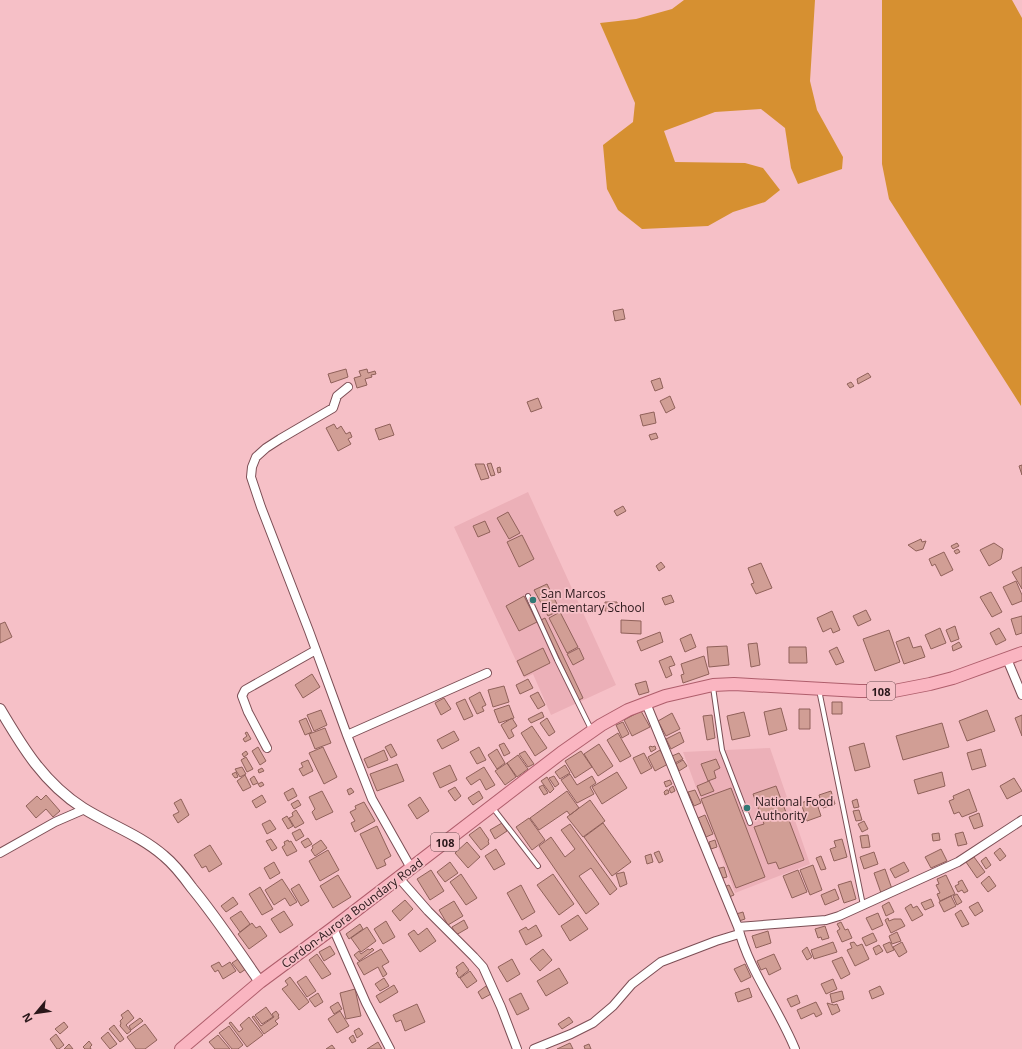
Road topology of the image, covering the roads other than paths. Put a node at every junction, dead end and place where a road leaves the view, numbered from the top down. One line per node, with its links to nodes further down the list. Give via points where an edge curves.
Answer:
1 (348, 387): 3 (street, via 337,396 333,408 266,448 256,457 252,467 253,486)
2 (528, 596): 12 (lane)
3 (316, 650): 13 (street); 14 (street, via 245,690 242,696)
4 (1022, 653): 5 (main road, Cordon-Aurora Boundary Road / 108)
5 (1007, 659): 8 (main road, Cordon-Aurora Boundary Road / 108, via 930,684 894,691); 9 (street)
6 (488, 673): 13 (street)
7 (712, 685): 8 (main road, Cordon-Aurora Boundary Road / 108); 10 (main road, Cordon-Aurora Boundary Road / 108); 18 (lane, via 722,750)
8 (819, 689): 23 (lane)
9 (1022, 695)
10 (646, 703): 12 (main road, Cordon-Aurora Boundary Road / 108); 25 (street)
11 (0, 709): 16 (street, via 32,761 60,791)
12 (592, 732): 15 (main road, Cordon-Aurora Boundary Road / 108)
13 (347, 735): 21 (street, via 372,799)
14 (267, 748)
15 (491, 806): 20 (lane); 21 (main road, Cordon-Aurora Boundary Road / 108)
16 (85, 809): 19 (street, via 55,822); 26 (street, via 138,838 165,857 201,899)
17 (1022, 820): 23 (street, via 958,862)
18 (750, 823)
19 (0, 853)
20 (538, 866)
21 (411, 868): 22 (main road, Cordon-Aurora Boundary Road / 108)
22 (399, 878): 24 (main road, Cordon-Aurora Boundary Road / 108); 29 (street, via 483,968)
23 (863, 905): 25 (street, via 826,920)
24 (333, 928): 26 (main road, Cordon-Aurora Boundary Road / 108); 28 (street, via 366,1003)
25 (739, 931): 30 (street, via 661,962 632,984 613,1006 593,1023); 31 (street, via 747,957 776,1007)
26 (260, 982): 27 (main road, Cordon-Aurora Boundary Road / 108)
27 (180, 1049)
28 (390, 1049)
29 (517, 1049)
30 (534, 1049)
31 (795, 1049)

